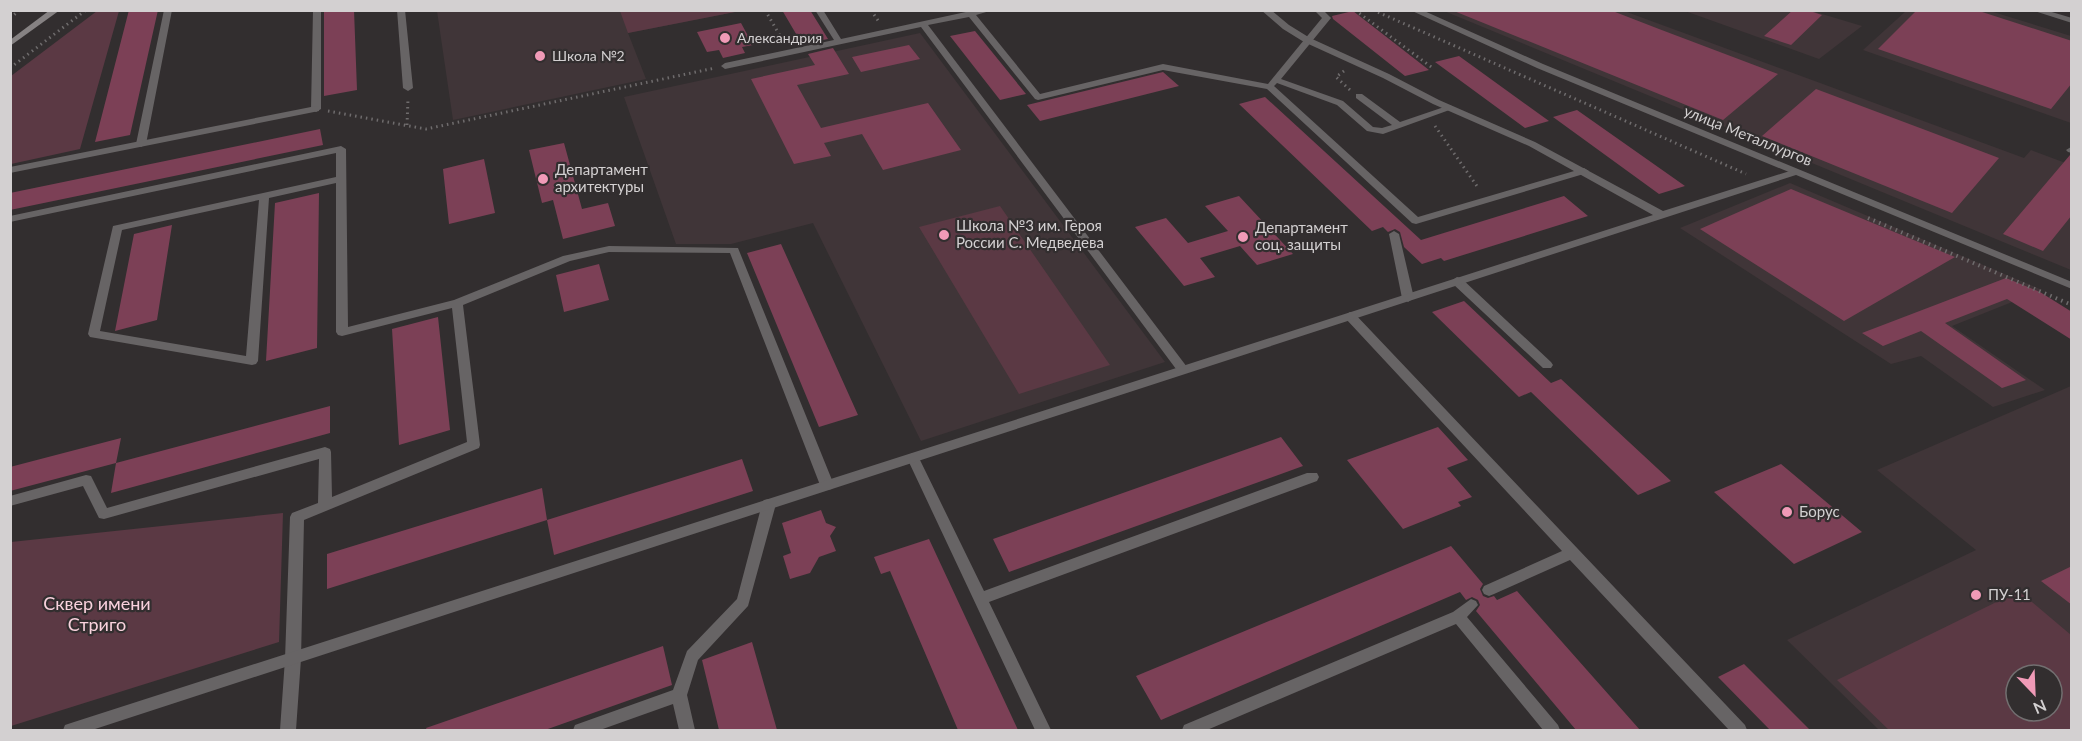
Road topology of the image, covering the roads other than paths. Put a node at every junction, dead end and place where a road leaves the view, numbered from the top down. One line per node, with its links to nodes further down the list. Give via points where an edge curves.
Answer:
1 (56, 10): 18 (main road)
2 (168, 10): 25 (street)
3 (317, 10): 25 (street, via 316,109)
4 (401, 10): 21 (street)
5 (819, 10): 17 (street)
6 (939, 10): 13 (street)
7 (989, 10): 12 (street)
8 (1265, 10): 16 (street)
9 (1318, 10): 16 (street, via 1327,18)
10 (1414, 10): 28 (street, улица Металлургов)
11 (2035, 10): 14 (street)
12 (971, 14): 13 (street); 20 (street, via 1038,97 1163,67)
13 (946, 20): 15 (street)
14 (2072, 21)
15 (923, 24): 17 (street); 40 (street)
16 (1307, 39): 20 (street); 23 (street)
17 (839, 42): 19 (street)
18 (10, 44)
19 (725, 66)
20 (1273, 83): 24 (street, via 1340,103 1375,131); 27 (street, via 1416,221)
21 (408, 88)
22 (1359, 96): 24 (street)
23 (1449, 108): 24 (street); 27 (street)
24 (1399, 126)
25 (141, 144): 26 (street)
26 (10, 170)
27 (1584, 171): 31 (street)
28 (1796, 172): 31 (street); 35 (street, улица Металлургов)
29 (341, 179): 30 (street); 32 (street, via 341,149); 37 (street, via 342,332)
30 (264, 196): 30 (street, via 117,228 94,334 252,361)
31 (1662, 215): 34 (street)
32 (10, 219)
33 (1394, 234): 36 (street)
34 (1457, 281): 36 (street); 39 (street)
35 (2072, 286)
36 (1408, 298): 38 (street)
37 (457, 303): 43 (street, via 567,258 609,249 734,250); 46 (street, via 474,445)
38 (1350, 316): 40 (street); 47 (street)
39 (1547, 365)
40 (1183, 370): 41 (street)
41 (913, 458): 43 (street); 49 (street)
42 (1312, 477): 49 (street)
43 (827, 485): 45 (street)
44 (10, 501): 46 (street, via 86,480 104,514 326,452)
45 (770, 504): 52 (street); 53 (street, via 743,602 692,656)
46 (325, 506): 52 (street, via 297,518)
47 (1572, 553): 48 (street); 62 (street)
48 (1490, 588)
49 (980, 599): 59 (street)
50 (1471, 605): 51 (street)
51 (1458, 616): 54 (street); 61 (street)
52 (293, 659): 55 (street); 56 (street)
53 (679, 695): 57 (street); 58 (street)
54 (1206, 727): 60 (street)
55 (71, 730)
56 (288, 730)
57 (581, 730)
58 (687, 730)
59 (1043, 730)
60 (1190, 730)
61 (1552, 730)
62 (1739, 730)

